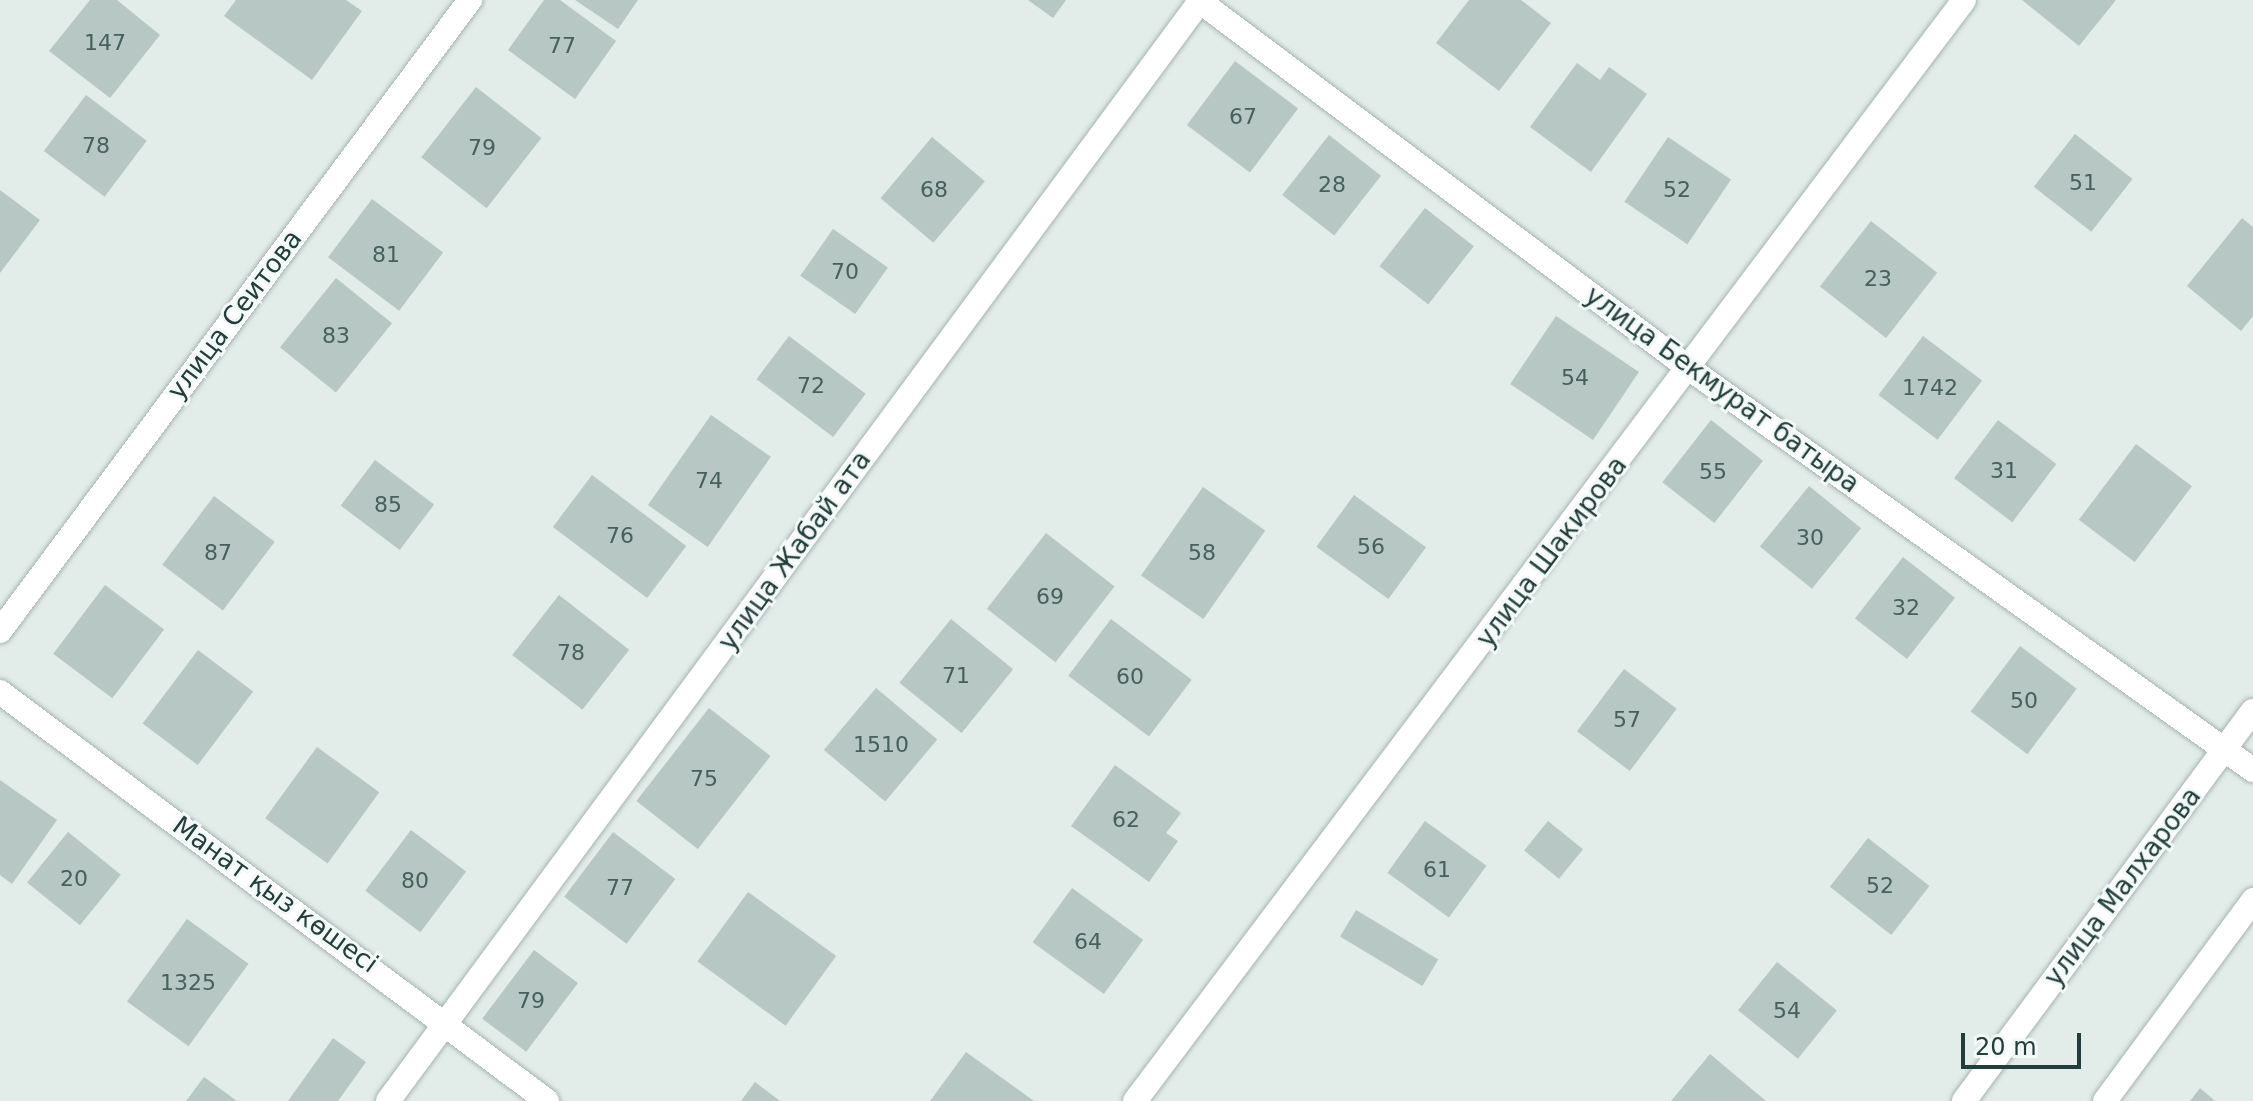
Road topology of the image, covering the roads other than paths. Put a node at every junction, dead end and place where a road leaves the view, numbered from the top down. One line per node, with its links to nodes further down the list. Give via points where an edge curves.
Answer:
1 (470, 0): 5 (street, улица Сеитова)
2 (1200, 0): 4 (street, улица Бекмурат батыра); 11 (street, улица Жабай ата)
3 (1964, 0): 4 (street, улица Шакирова)
4 (1690, 369): 8 (street, улица Бекмурат батыра); 14 (street, улица Шакирова)
5 (0, 631)
6 (0, 692): 11 (street, Манат қыз көшесі)
7 (2253, 711): 8 (street, улица Малхарова)
8 (2224, 750): 9 (street, улица Бекмурат батыра); 15 (street, улица Малхарова)
9 (2253, 770)
10 (2253, 900): 16 (street)
11 (447, 1022): 12 (street, улица Жабай ата); 13 (street, Манат қыз көшесі)
12 (388, 1101)
13 (547, 1101)
14 (1135, 1101)
15 (1964, 1101)
16 (2105, 1101)

